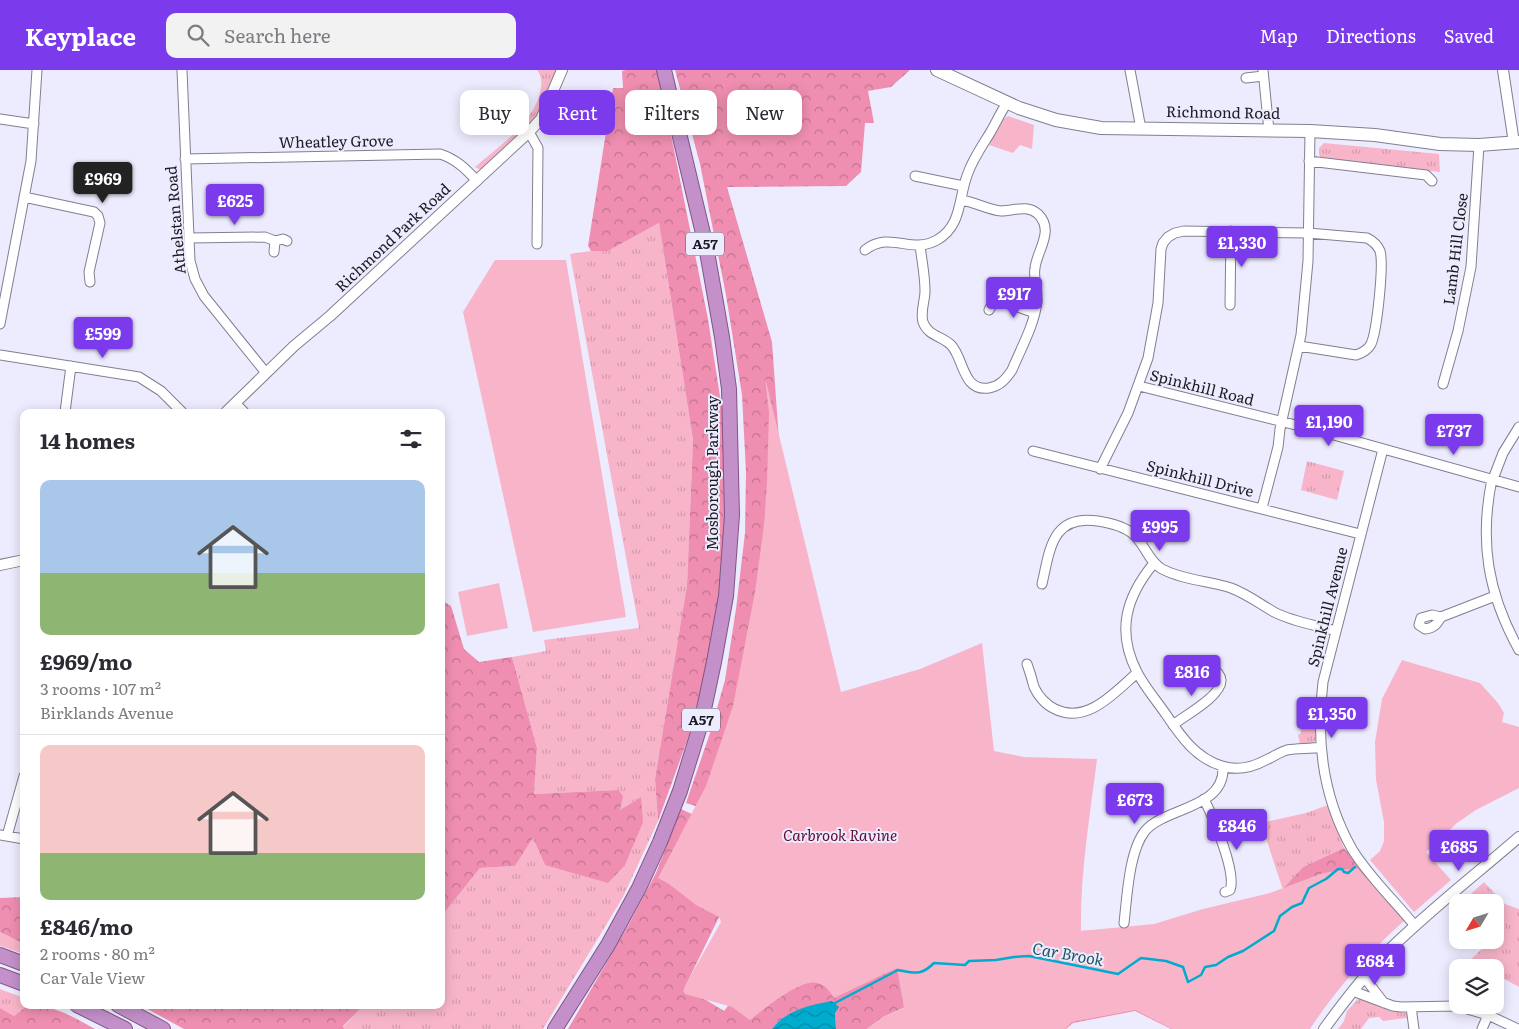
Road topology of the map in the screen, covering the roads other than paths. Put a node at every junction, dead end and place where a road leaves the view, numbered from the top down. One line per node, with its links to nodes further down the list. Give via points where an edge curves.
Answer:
1 (37, 70): 12 (street)
2 (182, 70): 20 (street, Athelstan Road)
3 (562, 70): 16 (street, Richmond Park Road, via 541,119)
4 (664, 70): 98 (highway, Mosborough Parkway / A57, via 706,246 729,389 732,515 726,596 701,722 660,842 608,944)
5 (937, 70): 10 (main road, Richmond Road)
6 (1130, 70): 13 (street)
7 (1504, 70): 18 (street)
8 (1263, 73): 9 (street); 15 (street)
9 (1246, 78)
10 (1007, 103): 13 (main road, Richmond Road, via 1056,120 1101,128); 25 (street)
11 (0, 118): 12 (street)
12 (34, 124): 26 (street)
13 (1141, 129): 15 (main road, Richmond Road)
14 (1310, 130): 15 (main road, Richmond Road); 19 (main road, Richmond Road); 21 (street)
15 (1269, 131)
16 (529, 132): 33 (street, via 538,148)
17 (526, 135): 23 (street, Richmond Park Road)
18 (1517, 143): 19 (main road, Richmond Road)
19 (1479, 145): 46 (street, Lamb Hill Close, via 1471,267 1458,333)
20 (185, 159): 23 (street, Wheatley Grove, via 440,154 459,163); 30 (street, Athelstan Road)
21 (1309, 162): 24 (street, via 1426,175); 29 (street)
22 (915, 176): 25 (street)
23 (477, 181): 45 (street, Richmond Park Road)
24 (1432, 181)
25 (963, 186): 27 (street)
26 (24, 197): 37 (street, via 94,212 98,216 100,223 89,272); 41 (street)
27 (961, 200): 34 (street, via 950,229 938,239); 40 (street, via 994,210 1027,209 1042,220 1046,236 1035,266)
28 (1231, 231): 29 (street); 38 (street); 47 (street, via 1184,231 1163,243 1159,257 1154,330)
29 (1308, 233): 42 (street, via 1306,294); 42 (street, via 1367,238 1378,246 1382,258 1371,345 1362,353 1350,355)
30 (189, 238): 31 (street, via 265,237); 45 (street, Athelstan Road, via 192,270 199,288)
31 (275, 241): 32 (street); 36 (street)
32 (287, 241)
33 (538, 244)
34 (920, 246): 35 (street, via 890,241 879,242); 40 (street, via 924,281 922,319 927,330 947,341 955,350 972,383 985,388 1004,381 1012,370)
35 (865, 250)
36 (274, 252)
37 (90, 282)
38 (1230, 305)
39 (989, 310): 40 (street, via 995,299)
40 (1035, 313)
41 (0, 324)
42 (1299, 346): 53 (street)
43 (0, 355): 44 (street)
44 (71, 366): 49 (street); 50 (street, via 139,377 161,391)
45 (266, 372): 48 (street, Richmond Park Road)
46 (1443, 384)
47 (1139, 386): 53 (street, Spinkhill Road); 57 (street)
48 (236, 404): 51 (street, Richmond Park Road); 52 (street)
49 (65, 409)
50 (179, 409)
51 (230, 409)
52 (241, 409)
53 (1282, 422): 55 (street, Spinkhill Road); 60 (street)
54 (1519, 427): 58 (street, via 1503,453)
55 (1383, 449): 58 (street, Spinkhill Road); 61 (street, Spinkhill Avenue)
56 (1033, 452): 57 (street, Spinkhill Drive)
57 (1100, 469): 60 (street, Spinkhill Drive)
58 (1493, 479): 59 (street, Spinkhill Road); 66 (street, via 1486,524)
59 (1519, 487)
60 (1262, 508): 61 (street, Spinkhill Drive)
61 (1360, 534): 68 (street, Spinkhill Avenue)
62 (20, 561): 64 (street)
63 (1154, 563): 65 (street, via 1134,534 1120,526 1075,520 1056,535); 68 (street, via 1173,573 1240,592 1275,613); 72 (street, via 1138,584 1127,612 1126,639)
64 (0, 565)
65 (1042, 584)
66 (1495, 596): 67 (street); 69 (street)
67 (1442, 617)
68 (1336, 631): 74 (street, Spinkhill Avenue, via 1323,682)
69 (1519, 650)
70 (1027, 664): 72 (street, via 1034,687 1045,702 1063,713 1073,714 1100,704)
71 (1209, 666): 73 (street, via 1220,676 1219,688 1212,697)
72 (1138, 673): 73 (street)
73 (1173, 725): 75 (street, via 1193,750)
74 (1321, 748): 75 (street, via 1287,750 1255,765); 85 (street, Spinkhill Avenue, via 1330,795 1352,849)
75 (1223, 767): 77 (street, via 1218,786)
76 (20, 787): 78 (street)
77 (1204, 799): 81 (street, via 1219,832 1233,880 1230,890); 82 (street, via 1146,830 1136,847)
78 (3, 836): 79 (street)
79 (20, 838)
80 (1519, 838): 85 (street)
81 (1225, 892)
82 (1126, 911): 83 (street); 84 (street)
83 (1136, 912)
84 (1124, 923)
85 (1415, 926): 89 (street)
86 (0, 955): 87 (highway)
87 (20, 962)
88 (0, 975): 90 (highway)
89 (1364, 977): 91 (street); 92 (street)
90 (20, 982)
91 (1354, 989): 92 (street); 100 (street)
92 (1384, 1003): 93 (street)
93 (1411, 1007): 96 (street, via 1457,1006); 101 (street)
94 (85, 1009): 99 (highway)
95 (126, 1009): 97 (highway)
96 (1488, 1015): 102 (street); 103 (street)
97 (161, 1027)
98 (554, 1028)
99 (124, 1029)
100 (1324, 1029)
101 (1414, 1029)
102 (1482, 1029)
103 (1518, 1029)

